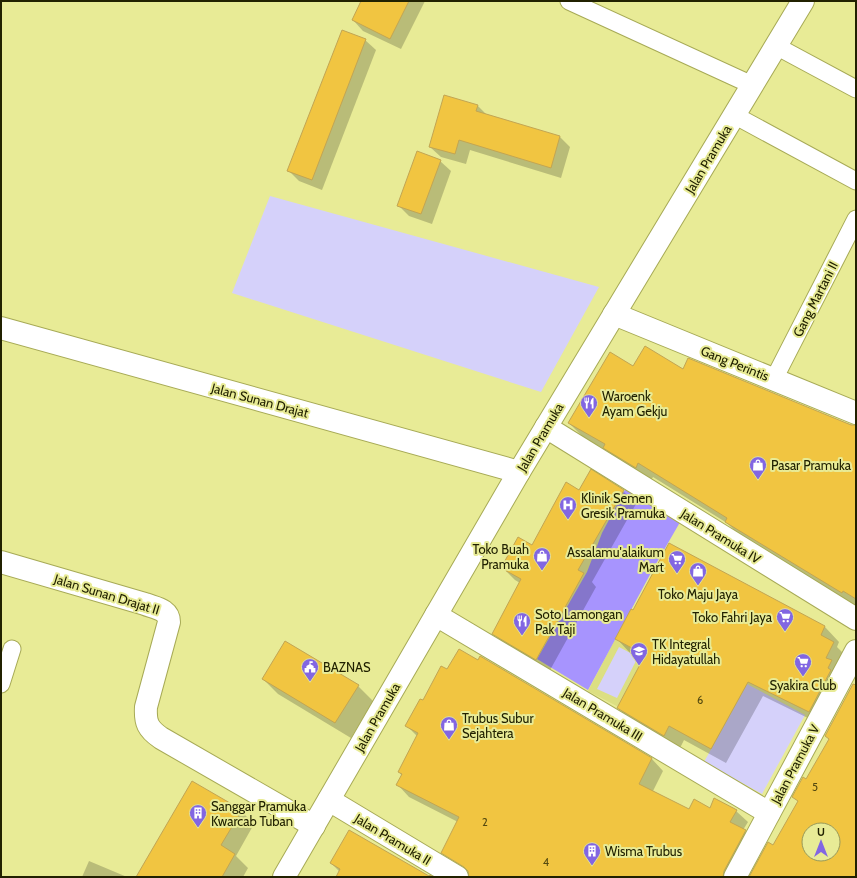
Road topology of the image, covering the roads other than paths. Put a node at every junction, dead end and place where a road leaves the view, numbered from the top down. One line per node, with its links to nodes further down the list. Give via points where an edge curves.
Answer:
1 (569, 1): 4 (lane)
2 (803, 1): 3 (street, Jalan Pramuka)
3 (776, 46): 4 (street, Jalan Pramuka); 5 (lane)
4 (752, 85): 6 (street, Jalan Pramuka)
5 (856, 89)
6 (734, 115): 7 (lane); 9 (street, Jalan Pramuka)
7 (856, 181)
8 (856, 219): 11 (lane, Gang Martani II)
9 (614, 314): 11 (street, Gang Perintis); 13 (street, Jalan Pramuka)
10 (1, 328): 14 (street, Jalan Sunan Drajat)
11 (774, 379): 12 (street, Gang Perintis)
12 (856, 413)
13 (546, 427): 14 (street, Jalan Pramuka); 17 (street, Jalan Pramuka IV)
14 (519, 472): 16 (street, Jalan Pramuka)
15 (1, 562): 23 (street, Jalan Sunan Drajat II, via 166,612 169,622 146,707 145,717 148,725 161,738)
16 (436, 615): 21 (street, Jalan Pramuka); 22 (street, Jalan Pramuka III)
17 (856, 619)
18 (12, 649): 20 (lane)
19 (856, 651): 22 (street, Jalan Pramuka V)
20 (1, 684)
21 (329, 800): 23 (street, Jalan Pramuka); 25 (street, Jalan Pramuka II)
22 (769, 813): 26 (street, Jalan Pramuka V)
23 (314, 826): 24 (street, Jalan Pramuka)
24 (284, 877)
25 (457, 877)
26 (735, 877)

